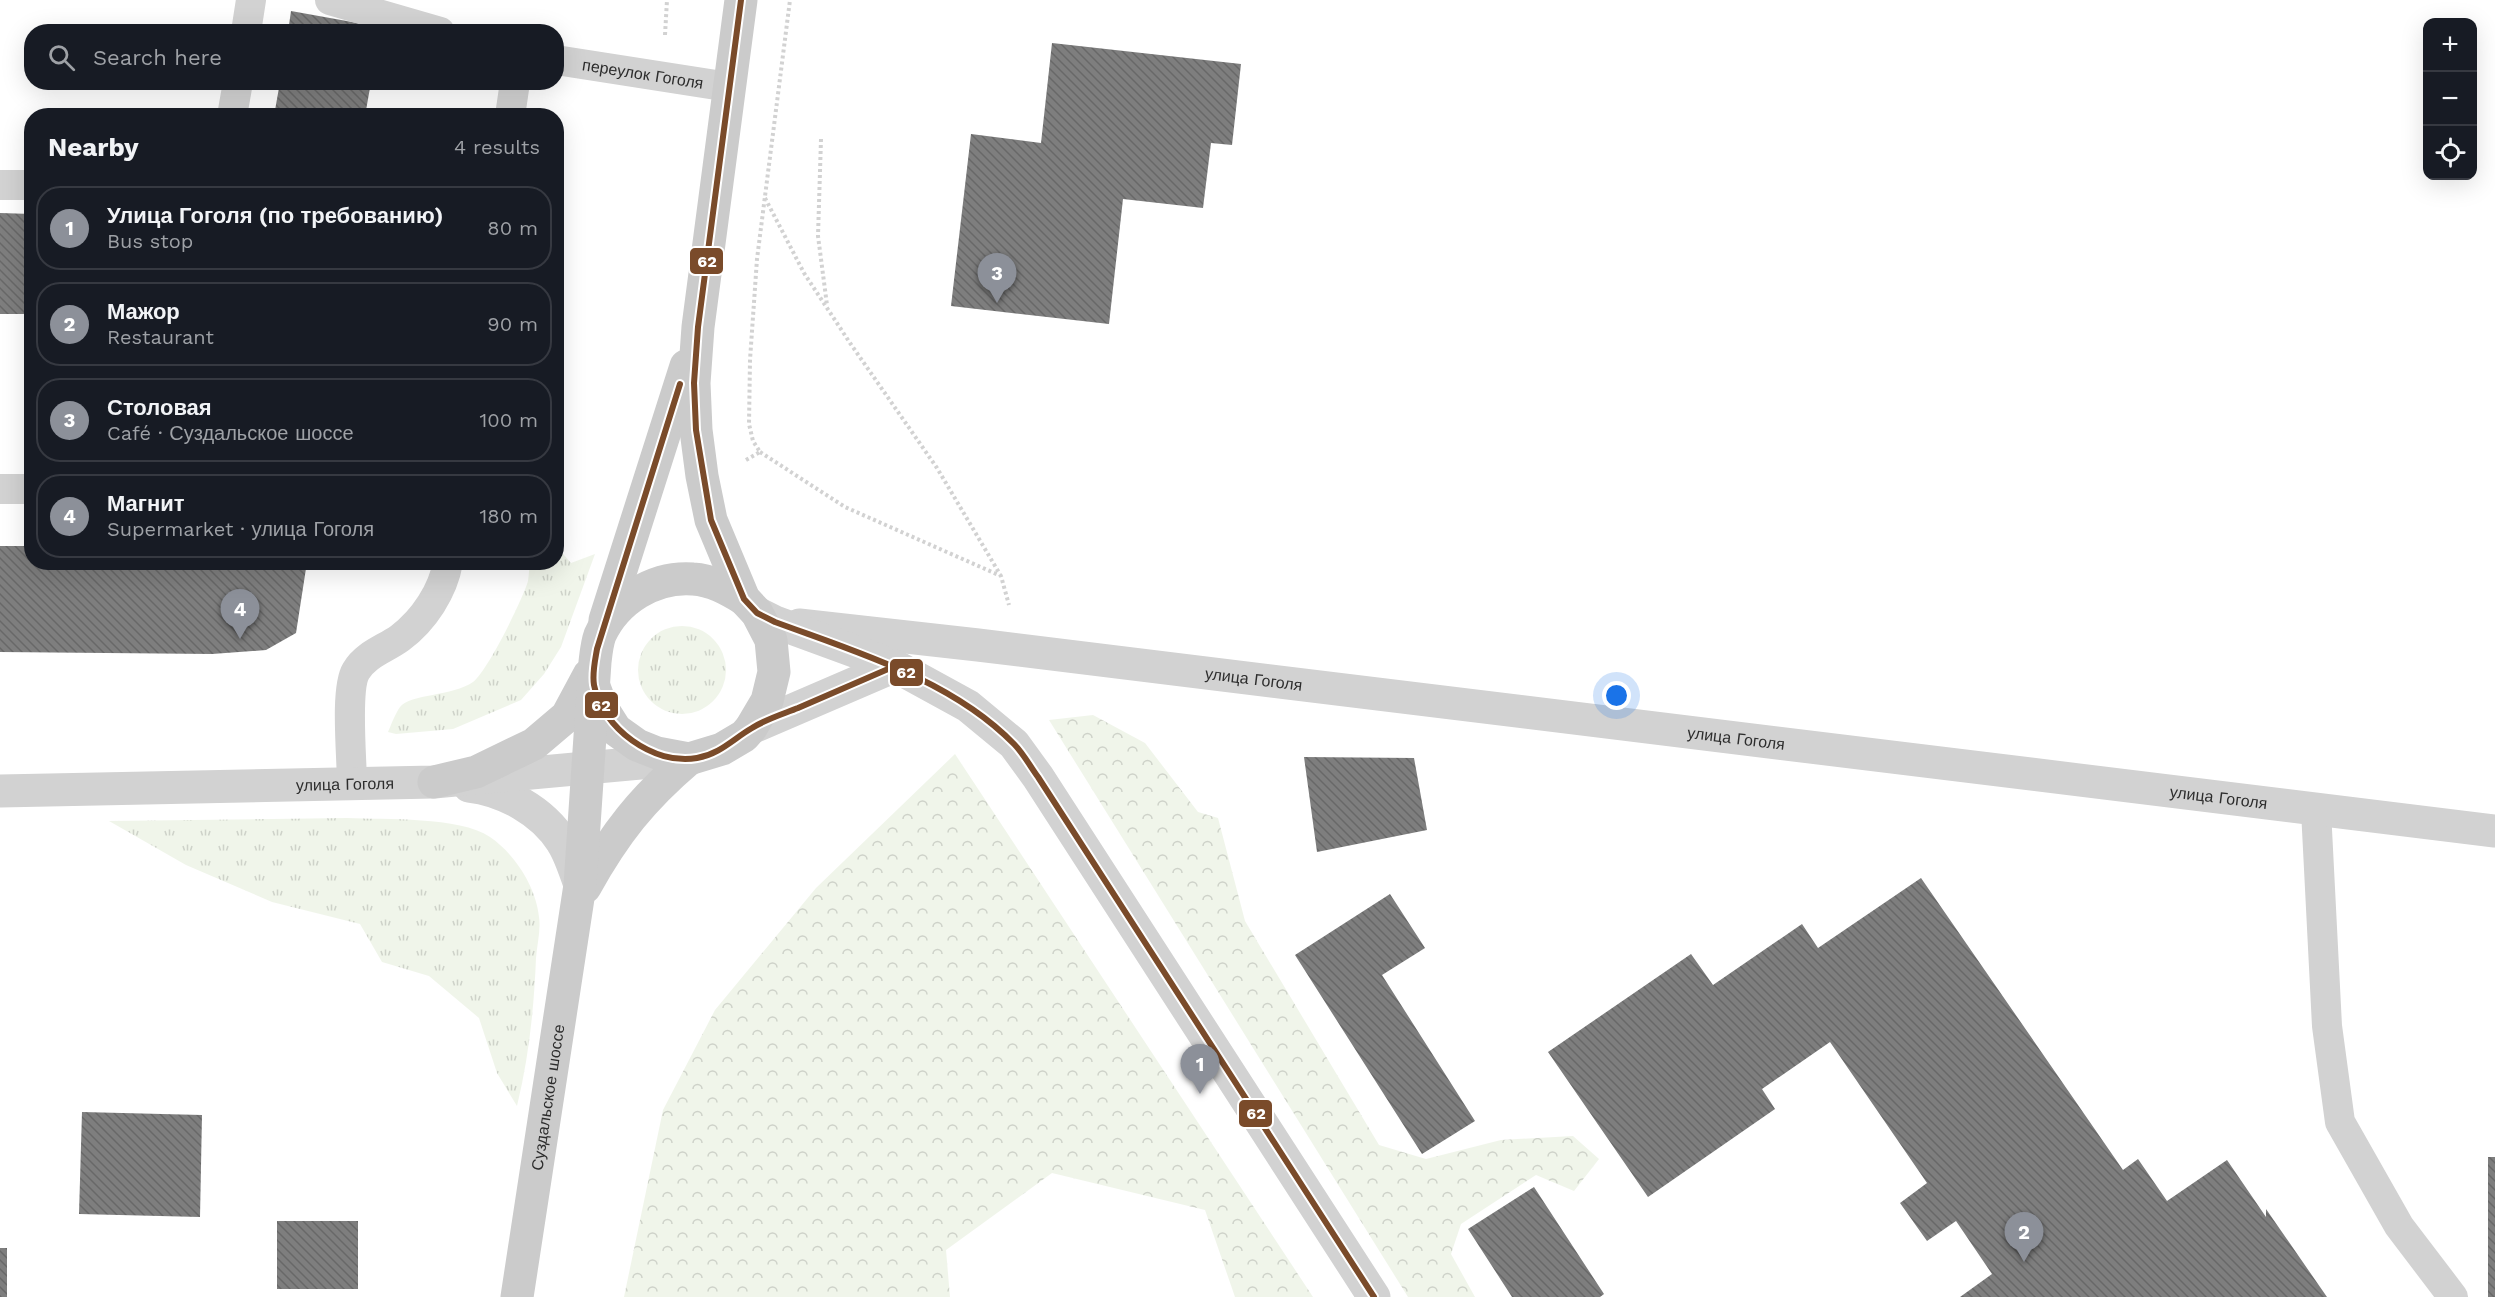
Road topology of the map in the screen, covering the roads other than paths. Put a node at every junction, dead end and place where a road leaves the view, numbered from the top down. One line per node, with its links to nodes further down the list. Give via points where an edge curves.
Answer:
1 (250, 0): 4 (lane)
2 (330, 0): 5 (lane)
3 (741, 0): 7 (main road, Суздальское шоссе)
4 (247, 24)
5 (412, 24)
6 (564, 61): 7 (lane, переулок Гоголя)
7 (729, 87): 14 (main road, Суздальское шоссе)
8 (237, 90): 10 (lane)
9 (514, 90): 11 (lane)
10 (233, 108)
11 (511, 108)
12 (0, 185): 13 (lane)
13 (24, 186)
14 (698, 327): 18 (main road, Суздальское шоссе, via 696,430 711,520); 20 (main road, Суздальское шоссе)
15 (0, 489): 16 (lane)
16 (24, 489)
17 (447, 570): 26 (lane, via 428,609 401,637 367,658 356,671 351,687)
18 (759, 611): 19 (street, улица Гоголя); 20 (main road, via 723,586 694,579 668,580 640,590 618,608); 21 (street); 22 (main road, via 771,640 774,672 767,701)
19 (978, 645): 21 (street, улица Гоголя); 28 (street, улица Гоголя)
20 (596, 660): 23 (main road, via 602,708 616,730 657,753); 24 (main road, Суздальское шоссе); 25 (main road, via 567,716 534,744 476,772)
21 (895, 666): 22 (street, улица Гоголя); 32 (street, via 968,706 1014,744)
22 (751, 728): 23 (main road, via 722,749)
23 (689, 759): 24 (street, улица Гоголя); 30 (main road, Суздальское шоссе, via 631,815)
24 (590, 767): 25 (street, улица Гоголя); 30 (main road, Суздальское шоссе)
25 (434, 782): 26 (street, улица Гоголя); 30 (street, via 482,787 530,810 563,843)
26 (352, 784): 27 (street, улица Гоголя)
27 (0, 791)
28 (2316, 810): 29 (street, улица Гоголя); 33 (lane, via 2328,1026 2340,1122 2399,1226)
29 (2495, 831)
30 (580, 891): 31 (main road, Суздальское шоссе)
31 (517, 1297)
32 (1374, 1297)
33 (2452, 1297)

